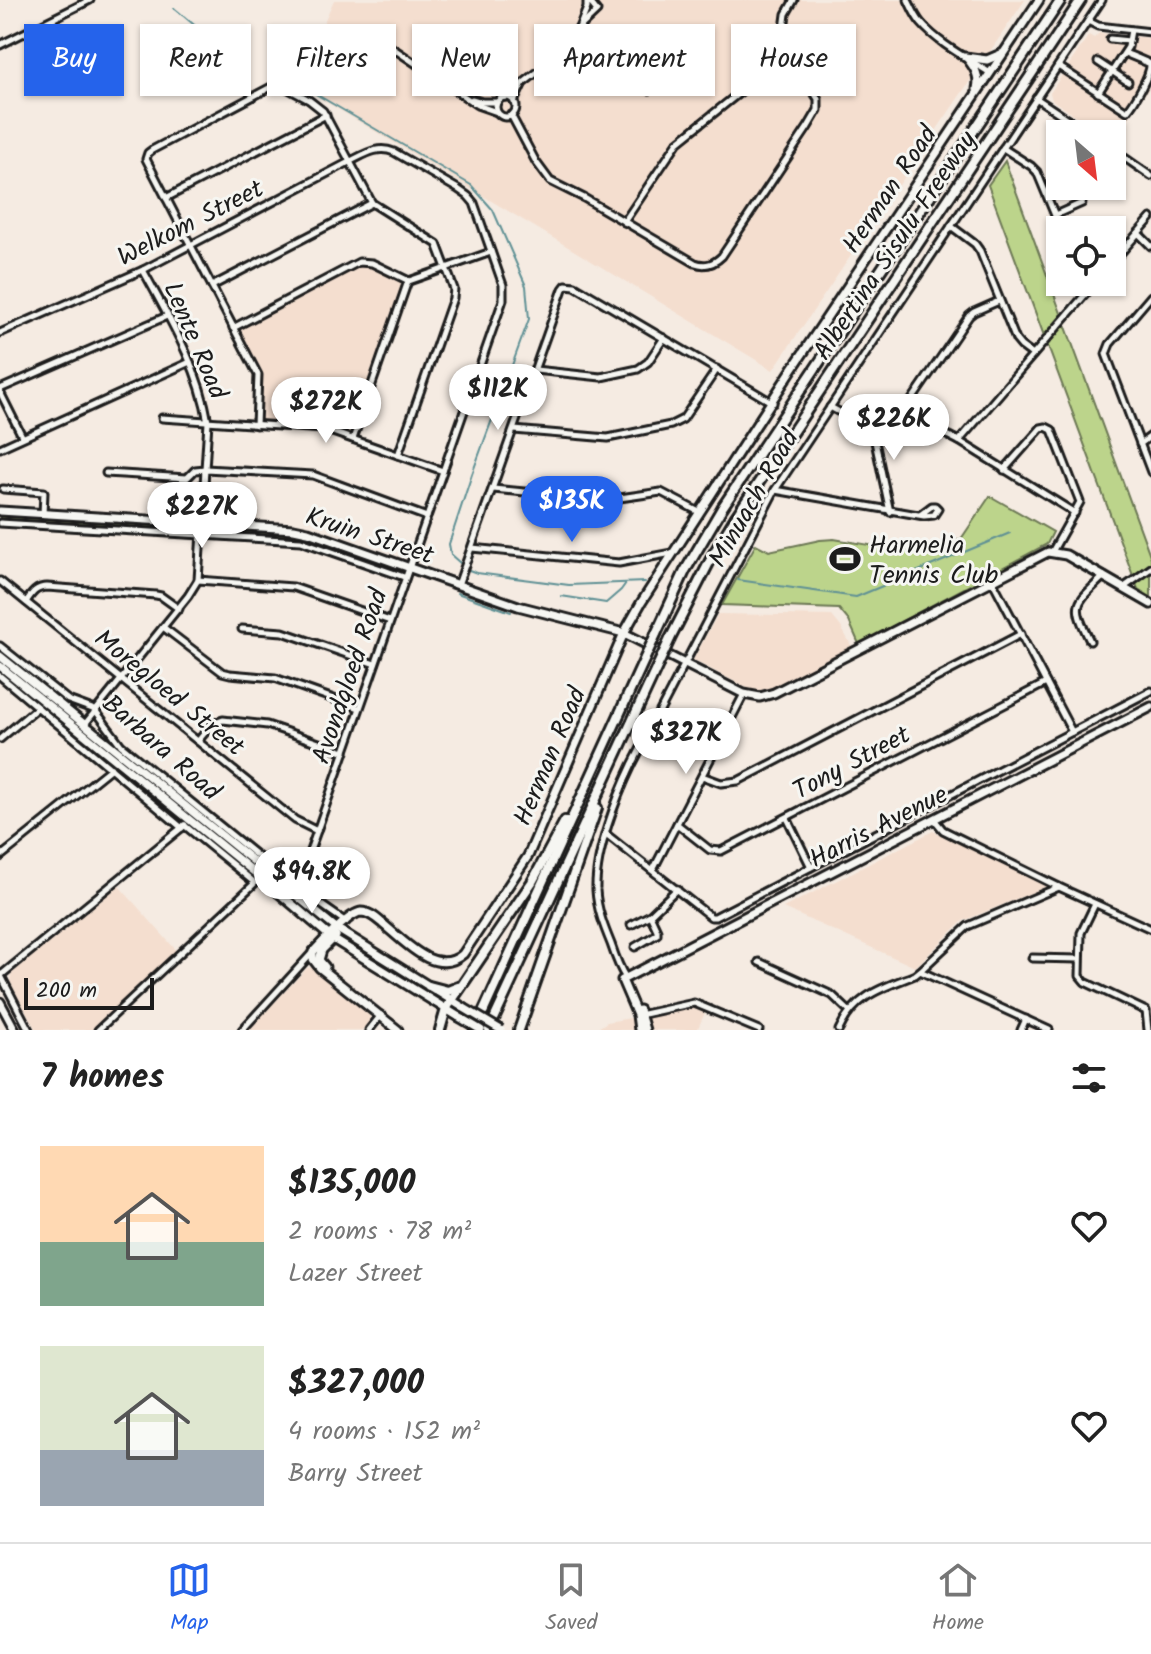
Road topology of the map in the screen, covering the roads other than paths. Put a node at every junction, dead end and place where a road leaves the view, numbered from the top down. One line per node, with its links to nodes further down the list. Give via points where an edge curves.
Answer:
1 (90, 0): 17 (street)
2 (588, 0): 10 (street); 11 (street, via 597,11)
3 (794, 0): 12 (street)
4 (908, 0): 21 (street, via 921,23)
5 (1039, 0): 19 (main road, Herman Road)
6 (1061, 0): 152 (highway, Albertina Sisulu Freeway, bridge, via 722,508 685,571)
7 (1081, 0): 151 (highway, Albertina Sisulu Freeway, bridge, via 735,518 670,639)
8 (1102, 0): 9 (street, Minuach Road)
9 (1088, 21): 13 (street); 23 (street, Minuach Road)
10 (581, 24)
11 (583, 24)
12 (784, 24)
13 (1131, 30): 14 (street); 16 (street)
14 (1151, 32)
15 (1110, 39): 16 (street)
16 (1129, 41): 20 (street)
17 (0, 45)
18 (396, 51): 34 (street)
19 (1005, 51): 21 (main road, via 987,60); 25 (main road, Herman Road)
20 (1125, 53): 24 (street); 29 (street, via 1150,64 1143,88 1126,111)
21 (966, 57): 25 (street); 30 (main road, via 978,75)
22 (1098, 62): 24 (street)
23 (1058, 66): 29 (street); 35 (street, Minuach Road)
24 (1113, 72): 27 (street); 29 (street)
25 (990, 73): 30 (main road, Herman Road)
26 (534, 75): 28 (street)
27 (1128, 82)
28 (523, 84): 33 (street); 37 (street)
29 (1098, 93)
30 (976, 95): 75 (main road, Herman Road)
31 (736, 96): 52 (street, via 676,144)
32 (817, 96): 52 (street, via 818,110 808,127 712,264 698,265)
33 (505, 97): 36 (street); 37 (street)
34 (467, 98): 36 (street); 38 (street)
35 (1036, 98): 41 (street); 42 (street, Minuach Road)
36 (497, 102): 38 (street)
37 (514, 102): 40 (street)
38 (497, 112): 40 (street)
39 (326, 115): 45 (street); 47 (street); 47 (street, via 279,85 271,87 148,154)
40 (511, 115): 52 (street, via 550,181)
41 (1069, 120)
42 (1003, 148): 50 (street, via 1037,172); 53 (street, Minuach Road)
43 (397, 154): 45 (street, Welkom Street, via 379,149); 58 (street, Avondgloed Road, via 470,198)
44 (1126, 159): 46 (street)
45 (351, 161): 48 (street); 55 (street, Welkom Street)
46 (1151, 176)
47 (166, 198): 55 (street)
48 (372, 203): 59 (street, via 434,241); 62 (street)
49 (1082, 203): 50 (street)
50 (1055, 215)
51 (1151, 218): 54 (street)
52 (624, 222)
53 (951, 226): 65 (street, via 978,247); 76 (street, Minuach Road)
54 (1138, 233): 56 (street); 57 (street)
55 (191, 246): 60 (street, Welkom Street); 62 (street)
56 (1151, 246)
57 (1126, 247)
58 (491, 252): 59 (street); 92 (street, Avondgloed Road, via 503,300)
59 (447, 267): 61 (street); 89 (street, via 454,294)
60 (143, 270): 66 (street, Lente Road); 68 (street, Welkom Street)
61 (409, 281): 67 (street, via 359,262); 85 (street)
62 (212, 286): 67 (street)
63 (1084, 296): 70 (street)
64 (1151, 296): 87 (street, via 1106,354)
65 (1000, 301): 70 (street, via 1017,343); 77 (street, via 972,313)
66 (168, 316): 71 (street, Lente Road); 74 (street)
67 (233, 328): 81 (street, via 258,377)
68 (0, 333)
69 (664, 338): 72 (street); 73 (street, via 646,365 630,371 601,377); 73 (street, via 568,285)
70 (1033, 355): 86 (street)
71 (190, 362): 80 (street, Lente Road); 83 (street)
72 (717, 369): 75 (street); 82 (street, via 683,419 671,425 608,438)
73 (535, 370): 82 (street)
74 (0, 391): 83 (street)
75 (773, 402): 99 (main road, Herman Road)
76 (830, 407): 79 (street, via 851,419); 97 (street, Minuach Road)
77 (903, 413): 79 (street); 86 (street)
78 (162, 418): 80 (street)
79 (870, 418): 100 (street)
80 (208, 422): 81 (street); 90 (street, Lente Road)
81 (256, 425): 85 (street, via 324,429)
82 (514, 430): 96 (street)
83 (22, 436): 88 (street)
84 (1151, 436): 87 (street)
85 (353, 439): 89 (street)
86 (959, 441): 91 (street)
87 (1140, 444): 93 (street)
88 (0, 448)
89 (398, 455): 92 (street)
90 (205, 469): 94 (street, via 188,478); 104 (street, via 313,475); 106 (street, Lente Road)
91 (1004, 470): 101 (street); 101 (street, via 1039,429 1050,428 1078,496)
92 (443, 471): 104 (street, Avondgloed Road)
93 (1151, 472)
94 (106, 473)
95 (3, 489): 102 (street, via 44,492)
96 (493, 489): 99 (street, via 602,500 661,492); 108 (street)
97 (775, 490): 100 (street); 131 (street, Minuach Road)
98 (0, 511): 102 (main road, Kruin Street)
99 (699, 512): 110 (main road, Herman Road)
100 (890, 512): 103 (street)
101 (1075, 513): 109 (street)
102 (43, 514): 106 (main road, Kruin Street)
103 (920, 515)
104 (427, 517): 112 (street, Avondgloed Road)
105 (0, 523): 107 (street, Kruin Street)
106 (202, 523): 107 (street, Lente Road); 112 (main road, Kruin Street, via 303,531)
107 (201, 535): 114 (street, Kruin Street, via 301,541); 115 (street, Lente Road)
108 (472, 548): 110 (street, via 619,563); 118 (street)
109 (1052, 552): 113 (main road); 116 (main road)
110 (672, 553): 126 (main road, Herman Road)
111 (1151, 568): 119 (street)
112 (409, 569): 114 (street, Avondgloed Road); 118 (main road, Kruin Street)
113 (1104, 576): 119 (main road); 128 (street, via 1079,604)
114 (405, 578): 123 (street, Avondgloed Road)
115 (198, 580): 122 (street, Lente Road); 123 (street, via 293,587)
116 (992, 580): 127 (street); 138 (main road, via 774,693)
117 (0, 581): 120 (street, Moregloed Street)
118 (458, 586): 126 (main road, Kruin Street)
119 (1123, 588): 121 (main road)
120 (26, 602): 122 (street, via 35,590 47,587 156,595); 135 (street, Moregloed Street)
121 (1151, 604)
122 (179, 609): 124 (street, Lente Road)
123 (390, 621): 132 (street, Avondgloed Road)
124 (163, 627): 135 (street, Lente Road); 141 (street, via 222,672 275,678)
125 (242, 629): 132 (street, via 286,633)
126 (624, 633): 131 (main road, Kruin Street); 167 (main road, Herman Road, via 528,856 463,954 436,962 370,915 358,913)
127 (1021, 634): 136 (street); 150 (street, via 738,781 721,783)
128 (1090, 641)
129 (0, 646): 142 (street, Barbara Road, via 68,700)
130 (0, 656): 143 (main road)
131 (685, 663): 138 (main road, Kruin Street); 158 (street, Minuach Road, via 625,780)
132 (375, 664): 141 (street, Avondgloed Road)
133 (0, 666): 147 (main road)
134 (0, 676): 139 (street)
135 (121, 679): 142 (street, Lente Road); 146 (street, Moregloed Street)
136 (1046, 683): 144 (street); 153 (street, Tony Street)
137 (1151, 691): 144 (street)
138 (744, 694): 150 (street)
139 (38, 707): 145 (street); 149 (street)
140 (1151, 707): 154 (main road, Harris Avenue)
141 (359, 708): 148 (street, Avondgloed Road)
142 (95, 710): 143 (street, Lente Road); 162 (street, Barbara Road, via 121,745)
143 (85, 724): 147 (main road); 155 (main road)
144 (1072, 732): 160 (street)
145 (0, 739)
146 (198, 741): 148 (street, via 223,720 267,725); 157 (street, Moregloed Street, via 299,823)
147 (99, 746): 155 (main road)
148 (345, 752): 157 (street, Avondgloed Road)
149 (111, 768): 155 (street); 159 (street)
150 (702, 776): 156 (street)
151 (601, 791): 199 (highway, Albertina Sisulu Freeway); 201 (highway)
152 (579, 801): 179 (highway); 197 (highway, Albertina Sisulu Freeway)
153 (787, 818): 156 (street, Tony Street, via 718,852); 160 (street)
154 (934, 819): 163 (street, via 943,830); 180 (main road, Harris Avenue)
155 (188, 822): 170 (main road); 171 (main road); 178 (street); 192 (street, via 255,883)
156 (677, 824): 161 (street)
157 (317, 831): 162 (street, Avondgloed Road)
158 (606, 834): 161 (street); 180 (street, Minuach Road, via 598,863 597,901)
159 (0, 857)
160 (811, 867): 164 (street, via 717,916)
161 (653, 870): 164 (street)
162 (293, 885): 167 (street, Barbara Road)
163 (1059, 887): 165 (street); 177 (street, via 974,923)
164 (677, 889): 166 (street)
165 (1095, 904): 169 (street); 175 (street, via 1081,933)
166 (650, 915): 168 (street); 172 (street, via 657,933)
167 (347, 921): 170 (main road)
168 (631, 925)
169 (1151, 929)
170 (341, 932): 171 (main road); 181 (main road)
171 (331, 937): 173 (main road); 184 (main road); 188 (main road, via 320,961)
172 (635, 947)
173 (313, 952): 188 (main road, via 317,965); 193 (street)
174 (1032, 958): 175 (street)
175 (1079, 959): 185 (street, via 1083,981)
176 (759, 962): 186 (street, via 832,995)
177 (920, 971): 186 (street, via 872,992); 189 (street)
178 (0, 975): 191 (street)
179 (468, 977): 181 (highway, via 450,991); 182 (highway)
180 (623, 977): 187 (main road)
181 (429, 986): 182 (main road)
182 (452, 1000): 184 (highway); 200 (main road, bridge)
183 (0, 1002): 190 (main road)
184 (446, 1009): 196 (highway); 198 (main road, bridge)
185 (1149, 1009): 208 (street)
186 (849, 1011): 205 (street)
187 (638, 1015): 202 (main road); 203 (main road); 204 (street, via 694,1003)
188 (382, 1018): 194 (street); 195 (main road)
189 (1026, 1019): 206 (street); 207 (street)
190 (15, 1030)
191 (29, 1030)
192 (98, 1030)
193 (242, 1030)
194 (369, 1030)
195 (398, 1030)
196 (440, 1030)
197 (475, 1030)
198 (481, 1030)
199 (489, 1030)
200 (501, 1030)
201 (519, 1030)
202 (639, 1030)
203 (645, 1030)
204 (759, 1030)
205 (839, 1030)
206 (1021, 1030)
207 (1049, 1030)
208 (1148, 1030)

